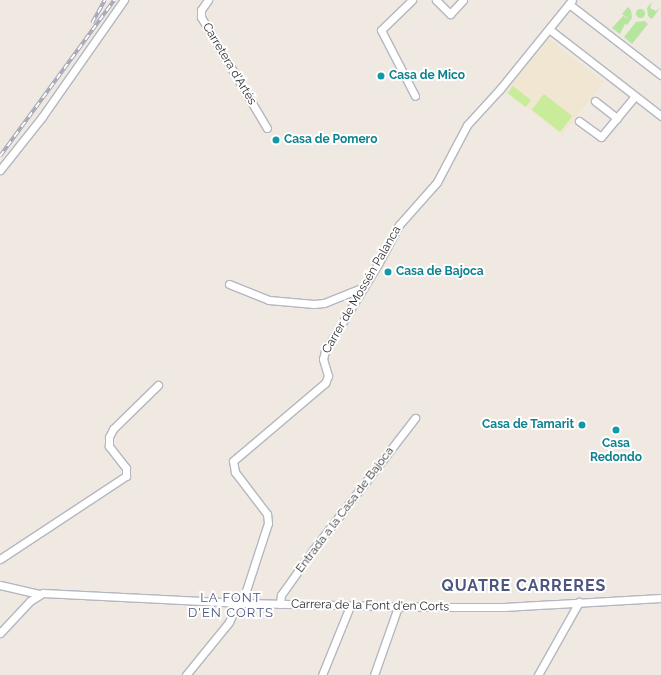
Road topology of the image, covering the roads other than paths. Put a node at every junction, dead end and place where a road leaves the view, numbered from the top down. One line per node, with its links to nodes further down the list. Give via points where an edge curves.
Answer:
1 (124, 0): 16 (street, via 42,117)
2 (208, 0): 15 (street, Carretera d'Artés, via 201,10 200,17)
3 (412, 0): 9 (street, via 382,30)
4 (436, 0): 5 (street, via 450,14)
5 (463, 0)
6 (570, 2): 7 (street, Carrer de Mossén Palanca); 8 (street)
7 (550, 29): 10 (street); 18 (street, Carrer de Mossén Palanca, via 467,125 437,182 398,225)
8 (661, 75)
9 (415, 96)
10 (635, 96): 12 (street); 13 (street)
11 (595, 101): 13 (street)
12 (661, 116)
13 (617, 118): 14 (street, via 602,137)
14 (579, 121)
15 (267, 128)
16 (0, 170)
17 (230, 284): 18 (street, via 269,300 314,304 324,303)
18 (364, 287): 26 (street, Carrer de Mossén Palanca, via 323,354 328,376 325,383 233,461 235,472 267,514 268,523)
19 (158, 385): 21 (street, via 113,429 109,437 109,446 126,468 126,476)
20 (415, 418): 27 (street, Entrada a la Casa de Bajoca, via 312,550 281,595)
21 (0, 559)
22 (0, 585): 23 (street, Carrera de la Font d'en Corts)
23 (40, 594): 26 (street, Carrera de la Font d'en Corts); 30 (street, via 30,600)
24 (661, 598): 25 (street, Carrera de la Font d'en Corts)
25 (580, 602): 29 (street, Carrera de la Font d'en Corts, via 504,607); 34 (street)
26 (240, 603): 27 (street, Carrera de la Font d'en Corts); 31 (street, via 229,622)
27 (280, 604): 28 (street, Carrera de la Font d'en Corts)
28 (350, 606): 29 (street, Carrera de la Font d'en Corts); 32 (street)
29 (398, 607): 33 (street)
30 (0, 633)
31 (186, 675)
32 (322, 675)
33 (374, 675)
34 (538, 675)

